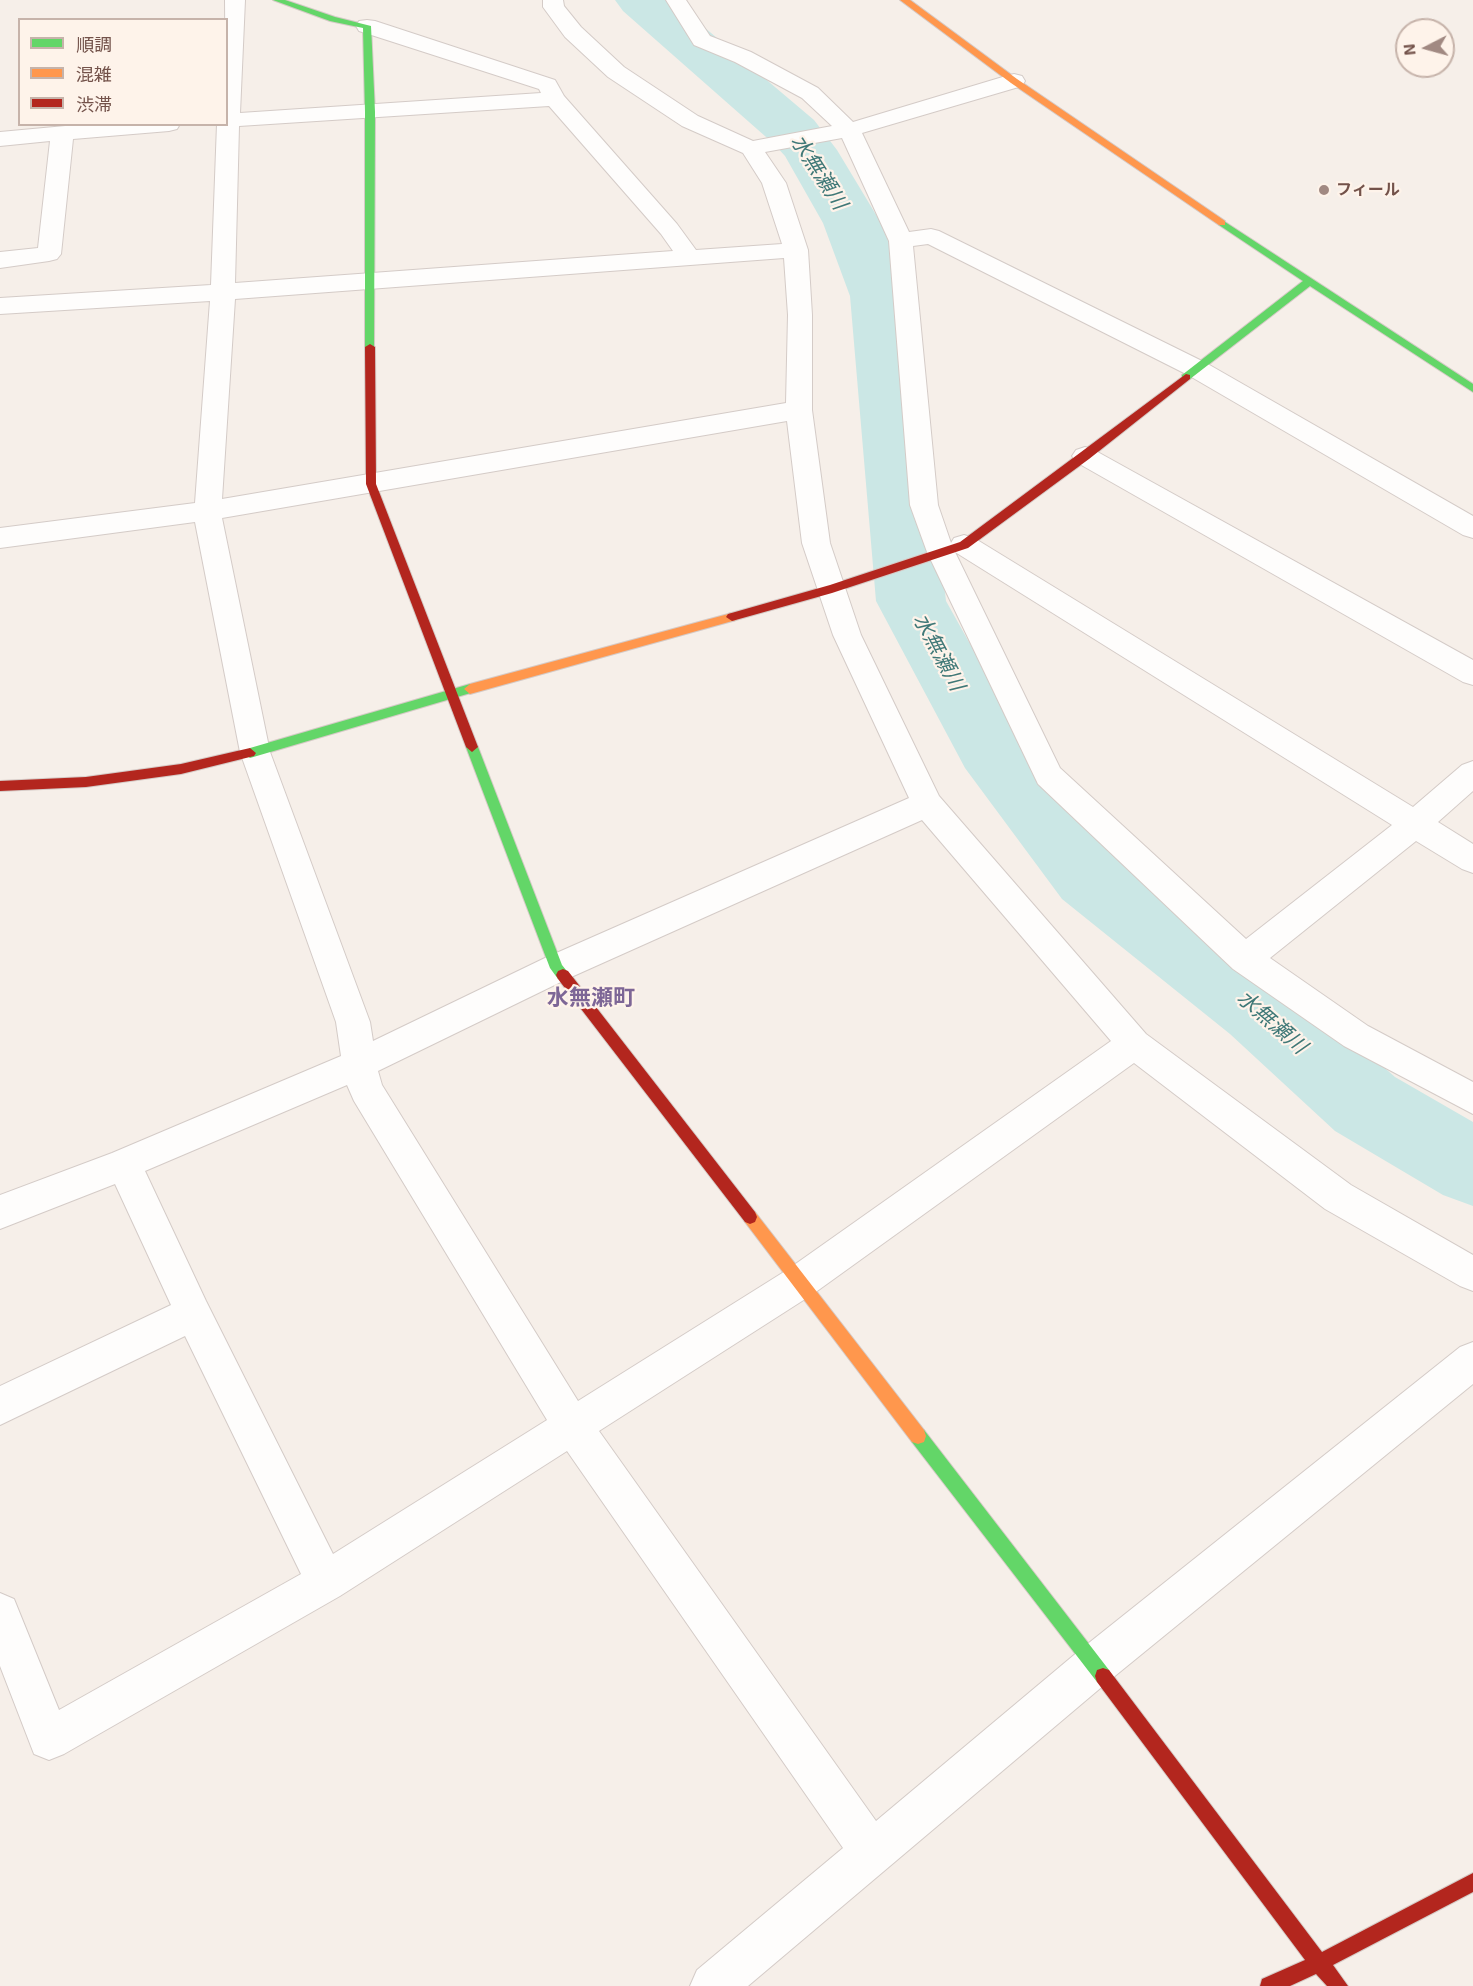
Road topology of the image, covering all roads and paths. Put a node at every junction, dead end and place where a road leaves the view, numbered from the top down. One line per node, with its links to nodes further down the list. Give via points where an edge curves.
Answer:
1 (235, 0): 9 (street)
2 (277, 0): 6 (street)
3 (553, 0): 17 (street, via 573,32 616,72 690,121)
4 (676, 0): 14 (street, via 702,40 810,93)
5 (904, 0): 7 (street)
6 (367, 26): 8 (street, via 547,85); 10 (street)
7 (1014, 81): 14 (street); 23 (street)
8 (555, 99): 10 (street); 20 (street, via 669,229)
9 (228, 105)
10 (370, 112): 11 (street); 22 (street)
11 (228, 120)
12 (148, 126): 15 (street)
13 (227, 126): 24 (street)
14 (849, 130): 17 (street); 18 (street)
15 (62, 134): 16 (street); 21 (street, via 48,254)
16 (0, 139)
17 (751, 148): 19 (street, via 774,183)
18 (901, 241): 26 (street, via 931,236); 34 (street, via 924,505)
19 (796, 250): 20 (street); 28 (street)
20 (689, 258): 22 (street)
21 (0, 260)
22 (369, 281): 24 (street); 30 (street)
23 (1308, 282): 26 (street); 27 (street)
24 (223, 292): 25 (street); 31 (street)
25 (0, 306)
26 (1197, 369): 29 (street); 32 (street)
27 (1473, 389)
28 (799, 410): 30 (street); 35 (street, via 816,543)
29 (1085, 456): 34 (street); 36 (street)
30 (371, 484): 31 (street); 37 (street)
31 (208, 511): 33 (street); 38 (street)
32 (1473, 528)
33 (0, 538)
34 (944, 551): 35 (street); 42 (street); 44 (street, via 1049,776)
35 (839, 586): 37 (street); 41 (street, via 847,635)
36 (1473, 674)
37 (451, 694): 38 (street); 45 (street)
38 (255, 752): 40 (street, via 181,770 86,782); 47 (street, via 353,1022)
39 (1473, 773): 42 (street)
40 (0, 786)
41 (927, 804): 45 (street); 46 (street)
42 (1415, 824): 43 (street); 44 (street)
43 (1473, 860)
44 (1245, 959): 48 (street, via 1356,1036)
45 (557, 968): 47 (street); 52 (street)
46 (1134, 1044): 51 (street, via 1338,1197); 52 (street)
47 (359, 1064): 49 (street); 56 (street, via 366,1090)
48 (1473, 1099)
49 (124, 1164): 50 (street); 53 (street)
50 (0, 1212)
51 (1473, 1274)
52 (800, 1282): 56 (street); 59 (street)
53 (193, 1313): 55 (street); 57 (street)
54 (1473, 1360): 59 (street)
55 (0, 1406)
56 (573, 1427): 57 (street); 60 (street)
57 (326, 1582): 58 (street, via 49,1739)
58 (0, 1613)
59 (1095, 1665): 60 (street); 62 (street)
60 (873, 1853): 63 (street)
61 (1473, 1882): 62 (street)
62 (1319, 1963): 64 (street); 65 (street)
63 (713, 1986)
64 (1269, 1986)
65 (1339, 1986)

